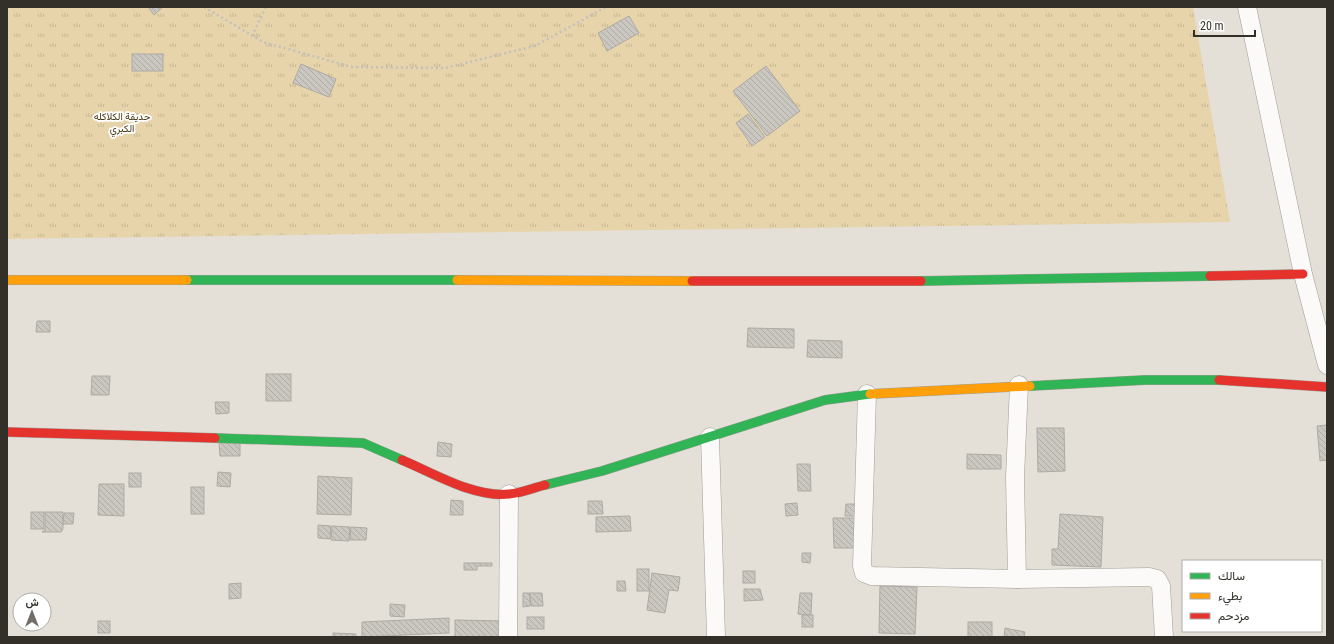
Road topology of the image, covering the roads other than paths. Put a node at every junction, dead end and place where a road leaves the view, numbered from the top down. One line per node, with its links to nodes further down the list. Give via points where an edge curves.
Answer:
1 (1247, 7): 2 (street)
2 (1303, 274): 3 (street, via 938,281); 4 (street)
3 (7, 280)
4 (1327, 365)
5 (1019, 385): 6 (street, via 1145,380 1233,380); 7 (street); 11 (street, via 1015,477)
6 (1327, 387)
7 (867, 394): 9 (street, via 825,400); 11 (street, via 862,566 864,573 872,576)
8 (7, 432): 10 (street, via 363,443 472,490 489,494)
9 (710, 437): 10 (street, via 602,471); 13 (street)
10 (509, 494): 12 (street)
11 (1017, 580): 14 (street, via 1149,577 1157,580 1161,586)
12 (508, 637)
13 (716, 637)
14 (1164, 637)

